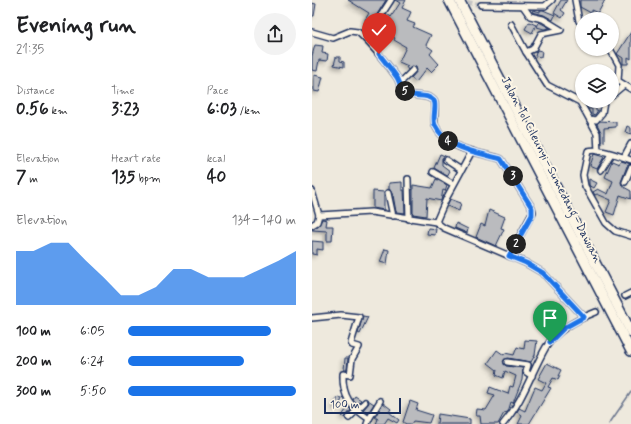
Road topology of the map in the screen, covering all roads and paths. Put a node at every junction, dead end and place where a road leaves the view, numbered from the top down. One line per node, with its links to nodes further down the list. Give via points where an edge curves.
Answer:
1 (391, 0): 11 (street, via 380,17 377,28 380,30 375,40)
2 (449, 0): 50 (highway, Jalan Tol Cileunyi–Sumedang–Dawuan)
3 (459, 0): 49 (highway, Jalan Tol Cileunyi–Sumedang–Dawuan)
4 (552, 0): 7 (street, via 545,6)
5 (575, 0): 8 (street)
6 (480, 5): 7 (street)
7 (524, 6): 12 (street, via 530,16 543,19 562,30 541,34 533,49)
8 (577, 12)
9 (512, 24): 12 (street)
10 (312, 32): 11 (street, via 333,38 354,30)
11 (362, 36): 15 (street)
12 (526, 52): 20 (street, via 547,85 576,99)
13 (614, 56): 16 (street, via 619,65 618,81)
14 (413, 70): 15 (street)
15 (400, 82): 22 (street, via 405,92 426,96 433,101 434,122 450,143)
16 (624, 85): 17 (street); 18 (street)
17 (619, 89)
18 (631, 89)
19 (603, 108): 20 (street, via 596,120)
20 (590, 119): 23 (street, via 597,133)
21 (631, 144): 25 (street)
22 (472, 151): 29 (street); 43 (street, via 501,159 532,208 532,215)
23 (598, 152): 24 (street); 42 (street, via 592,150 586,154 583,175 585,186 606,223 615,231)
24 (611, 154): 25 (street); 30 (street)
25 (624, 157): 27 (street)
26 (446, 160): 29 (street)
27 (631, 160)
28 (631, 168): 33 (street)
29 (461, 170): 34 (street)
30 (601, 170)
31 (433, 172): 34 (street)
32 (408, 179): 39 (street)
33 (625, 182)
34 (453, 184): 40 (street)
35 (312, 191): 37 (street)
36 (388, 193): 38 (street)
37 (319, 215): 38 (street, via 372,212); 41 (street, via 317,222)
38 (393, 216): 39 (street)
39 (409, 219): 40 (street)
40 (436, 222): 43 (street, via 444,228)
41 (312, 224)
42 (631, 236)
43 (509, 256): 47 (street, via 543,273)
44 (631, 293): 45 (street)
45 (625, 296)
46 (596, 312): 47 (street)
47 (584, 317): 52 (street, via 564,328 550,342)
48 (312, 318): 55 (street, via 341,315 359,317 351,342 352,345 359,347 352,360 350,375 343,374 342,388)
49 (631, 332)
50 (631, 351)
51 (507, 362): 52 (street, via 527,365 526,372)
52 (532, 376): 58 (street, via 524,394)
53 (380, 401): 57 (street)
54 (365, 402): 55 (street)
55 (357, 409): 56 (street); 57 (street)
56 (349, 418)
57 (368, 422)
58 (503, 424)

